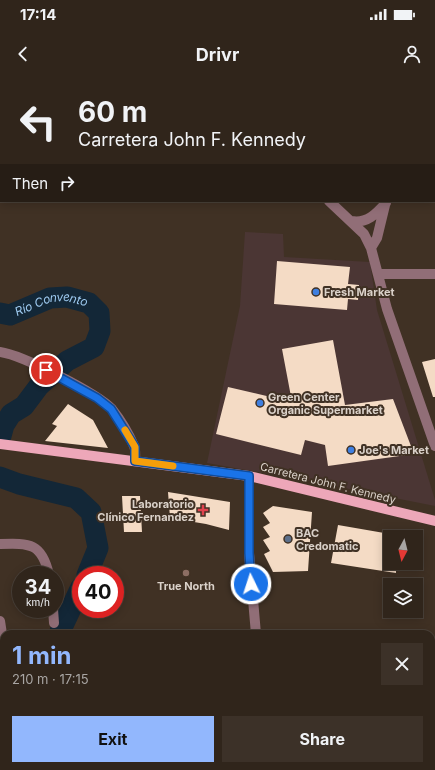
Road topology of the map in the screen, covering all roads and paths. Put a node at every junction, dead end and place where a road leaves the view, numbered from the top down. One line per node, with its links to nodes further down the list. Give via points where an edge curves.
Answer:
1 (330, 202): 3 (street)
2 (386, 202): 3 (street, via 368,220); 4 (street)
3 (351, 221): 4 (street, via 364,234)
4 (372, 248): 5 (street)
5 (378, 274): 6 (street); 9 (street, via 389,316)
6 (435, 274)
7 (0, 352): 10 (street, via 33,363 97,398 111,409 135,447)
8 (0, 444): 10 (main road, Carretera John F. Kennedy)
9 (435, 446)
10 (135, 461): 11 (main road, Carretera John F. Kennedy)
11 (249, 476): 12 (main road, Carretera John F. Kennedy); 17 (street, via 249,553)
12 (434, 520)
13 (0, 544): 14 (street, via 29,545 41,552)
14 (47, 566)
15 (54, 618): 16 (street)
16 (54, 623)
17 (256, 630)

